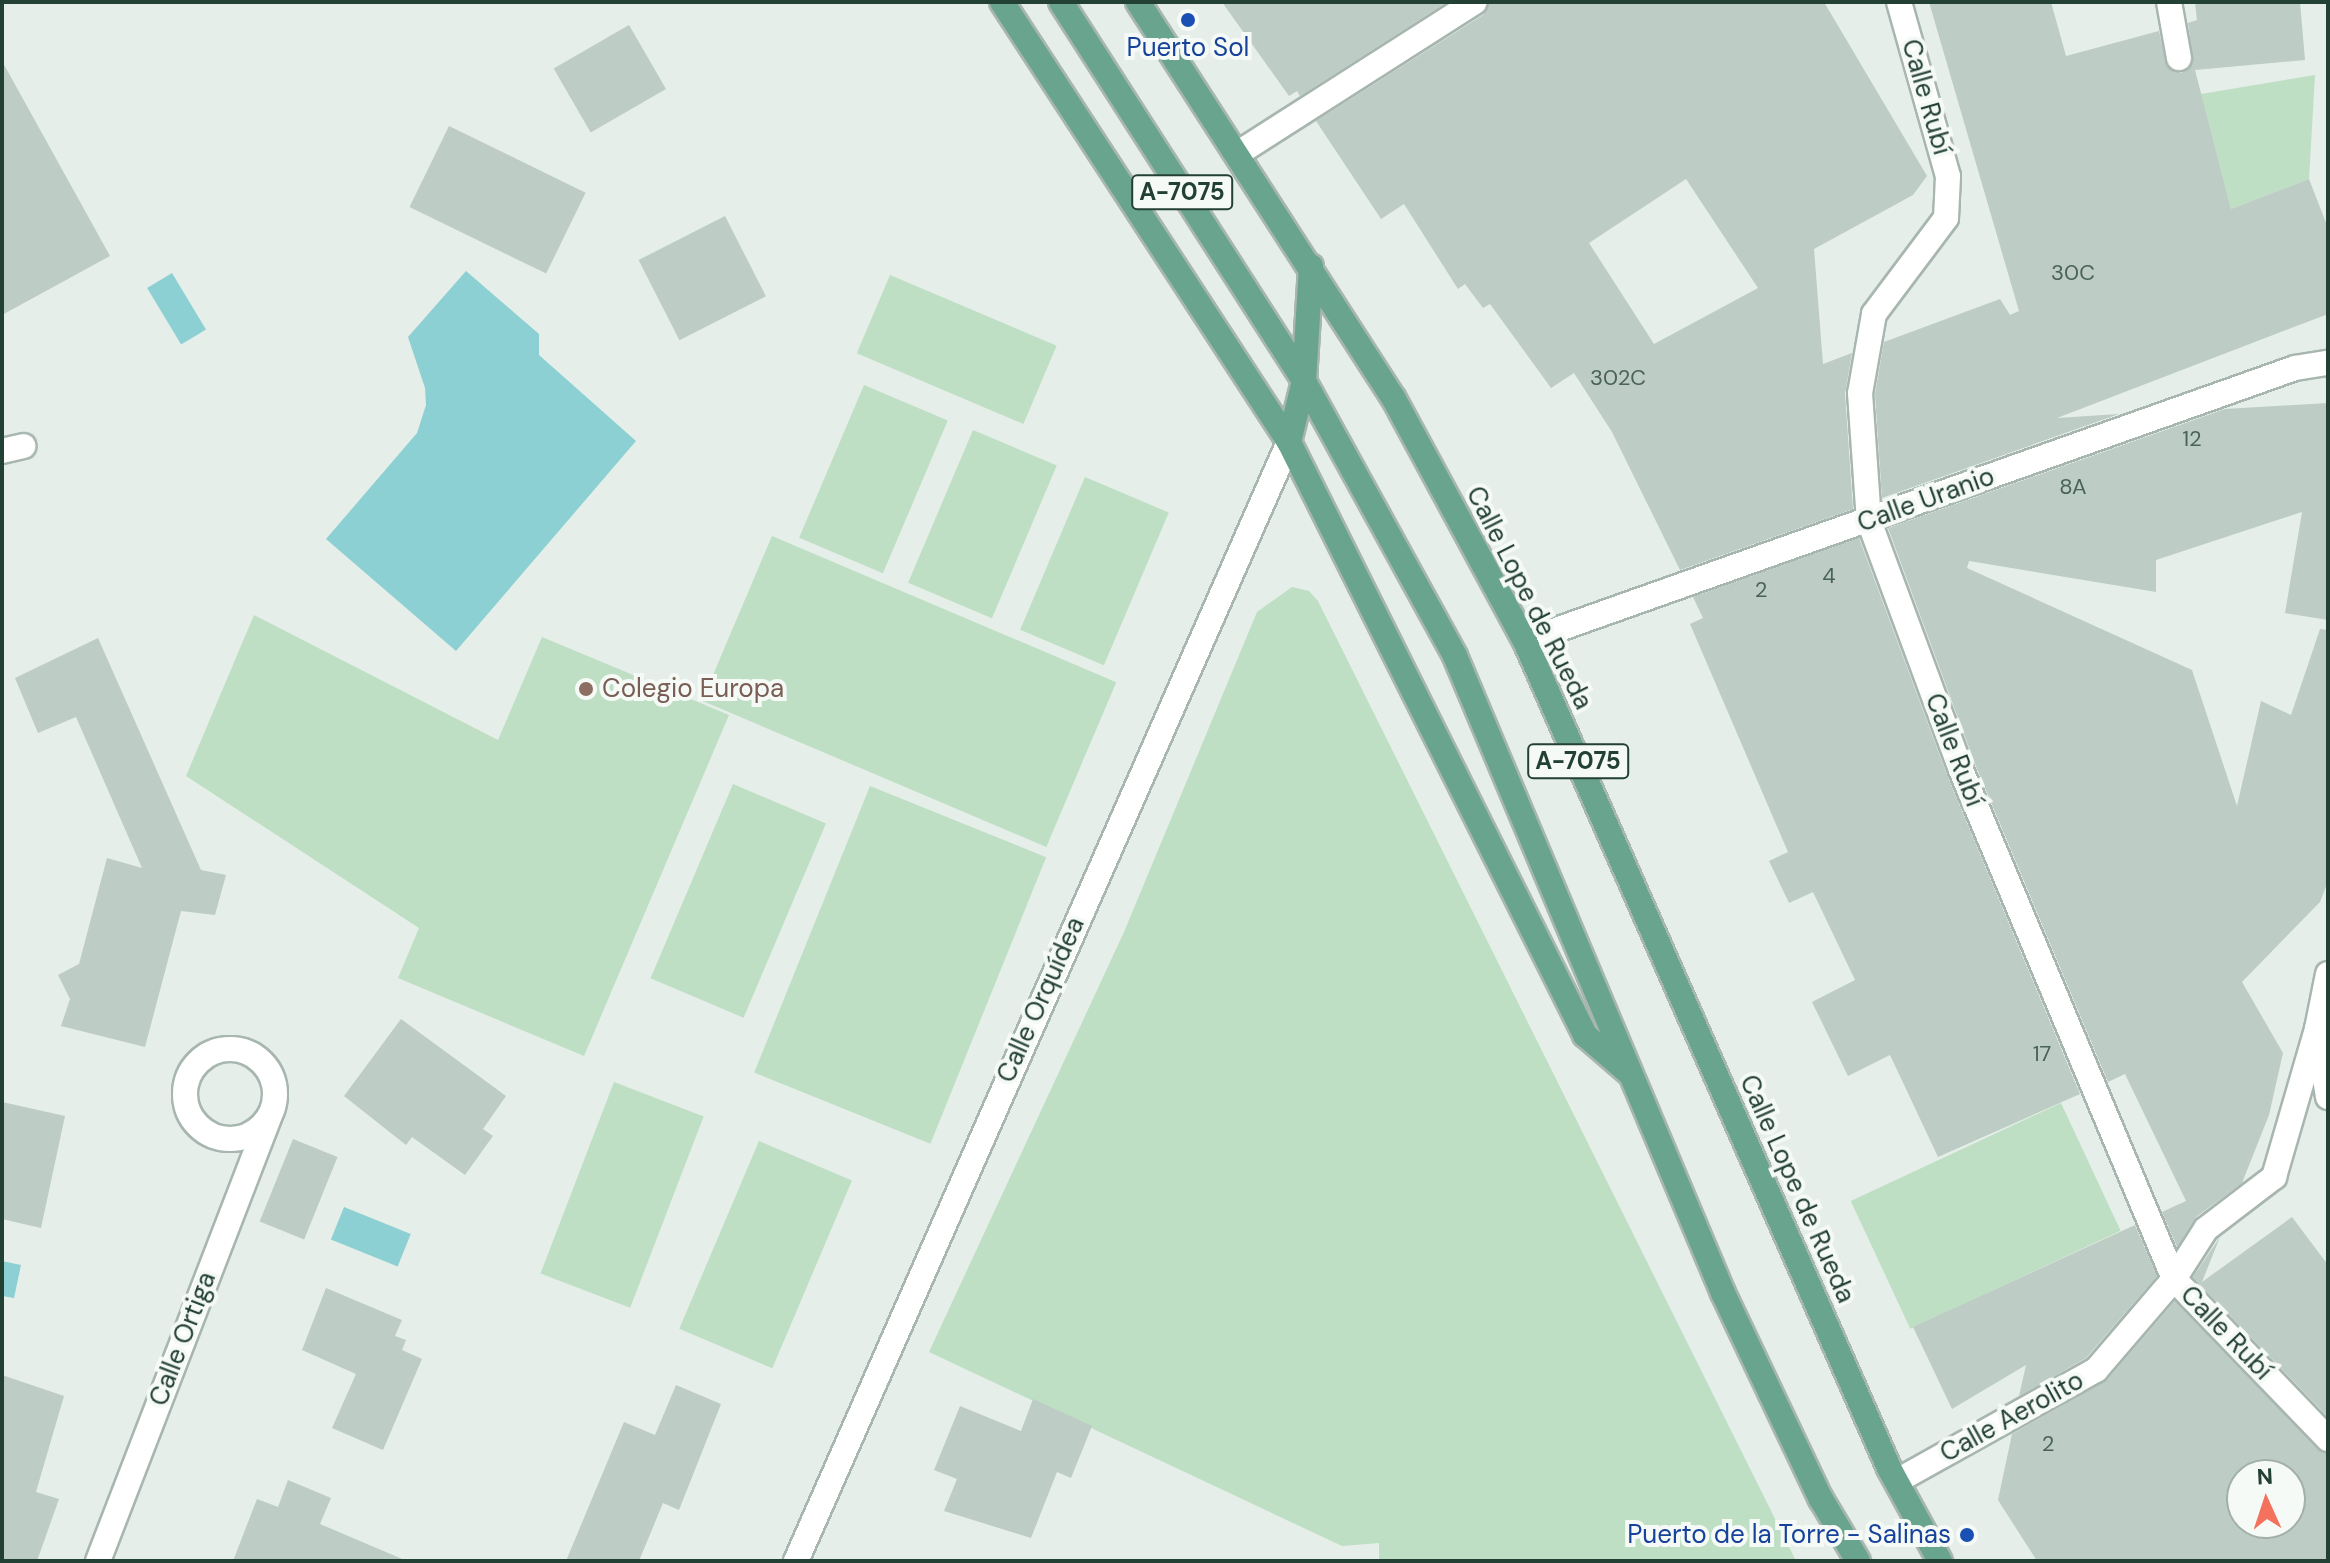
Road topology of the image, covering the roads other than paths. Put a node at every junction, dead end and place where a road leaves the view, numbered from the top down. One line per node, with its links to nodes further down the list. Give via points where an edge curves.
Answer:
1 (1002, 2): 12 (main road)
2 (1061, 2): 11 (main road, A-7075)
3 (1138, 2): 8 (main road, Calle Lope de Rueda / A-7075)
4 (1899, 2): 13 (street, Calle Rubí, via 1948,176 1946,218 1874,314 1860,393)
5 (2169, 2): 7 (street)
6 (1472, 3): 8 (street)
7 (2179, 58)
8 (1237, 154): 9 (main road, Calle Lope de Rueda / A-7075)
9 (1311, 266): 11 (main road); 14 (main road, Calle Lope de Rueda / A-7075, via 1394,399)
10 (2328, 363): 13 (street, Calle Uranio, via 2295,368)
11 (1304, 381): 12 (main road); 17 (main road, A-7075, via 1455,656)
12 (1289, 442): 17 (main road, via 1585,1035); 24 (street, Calle Orquídea)
13 (1869, 521): 14 (street, Calle Uranio); 20 (street, Calle Rubí, via 1961,770)
14 (1525, 641): 22 (main road, Calle Lope de Rueda / A-7075)
15 (2328, 974): 16 (street, Calle Aerolito)
16 (2317, 1029): 18 (street); 20 (street, Calle Aerolito, via 2274,1177 2206,1229)
17 (1633, 1076): 25 (main road, A-7075, via 1723,1293 1821,1499)
18 (2328, 1097)
19 (269, 1117): 23 (street, Calle Ortiga)
20 (2174, 1279): 21 (street, Calle Rubí); 22 (street, Calle Aerolito, via 2096,1370)
21 (2328, 1439)
22 (1897, 1481): 26 (main road, Calle Lope de Rueda / A-7075)
23 (98, 1561)
24 (796, 1561)
25 (1858, 1561)
26 (1940, 1561)

